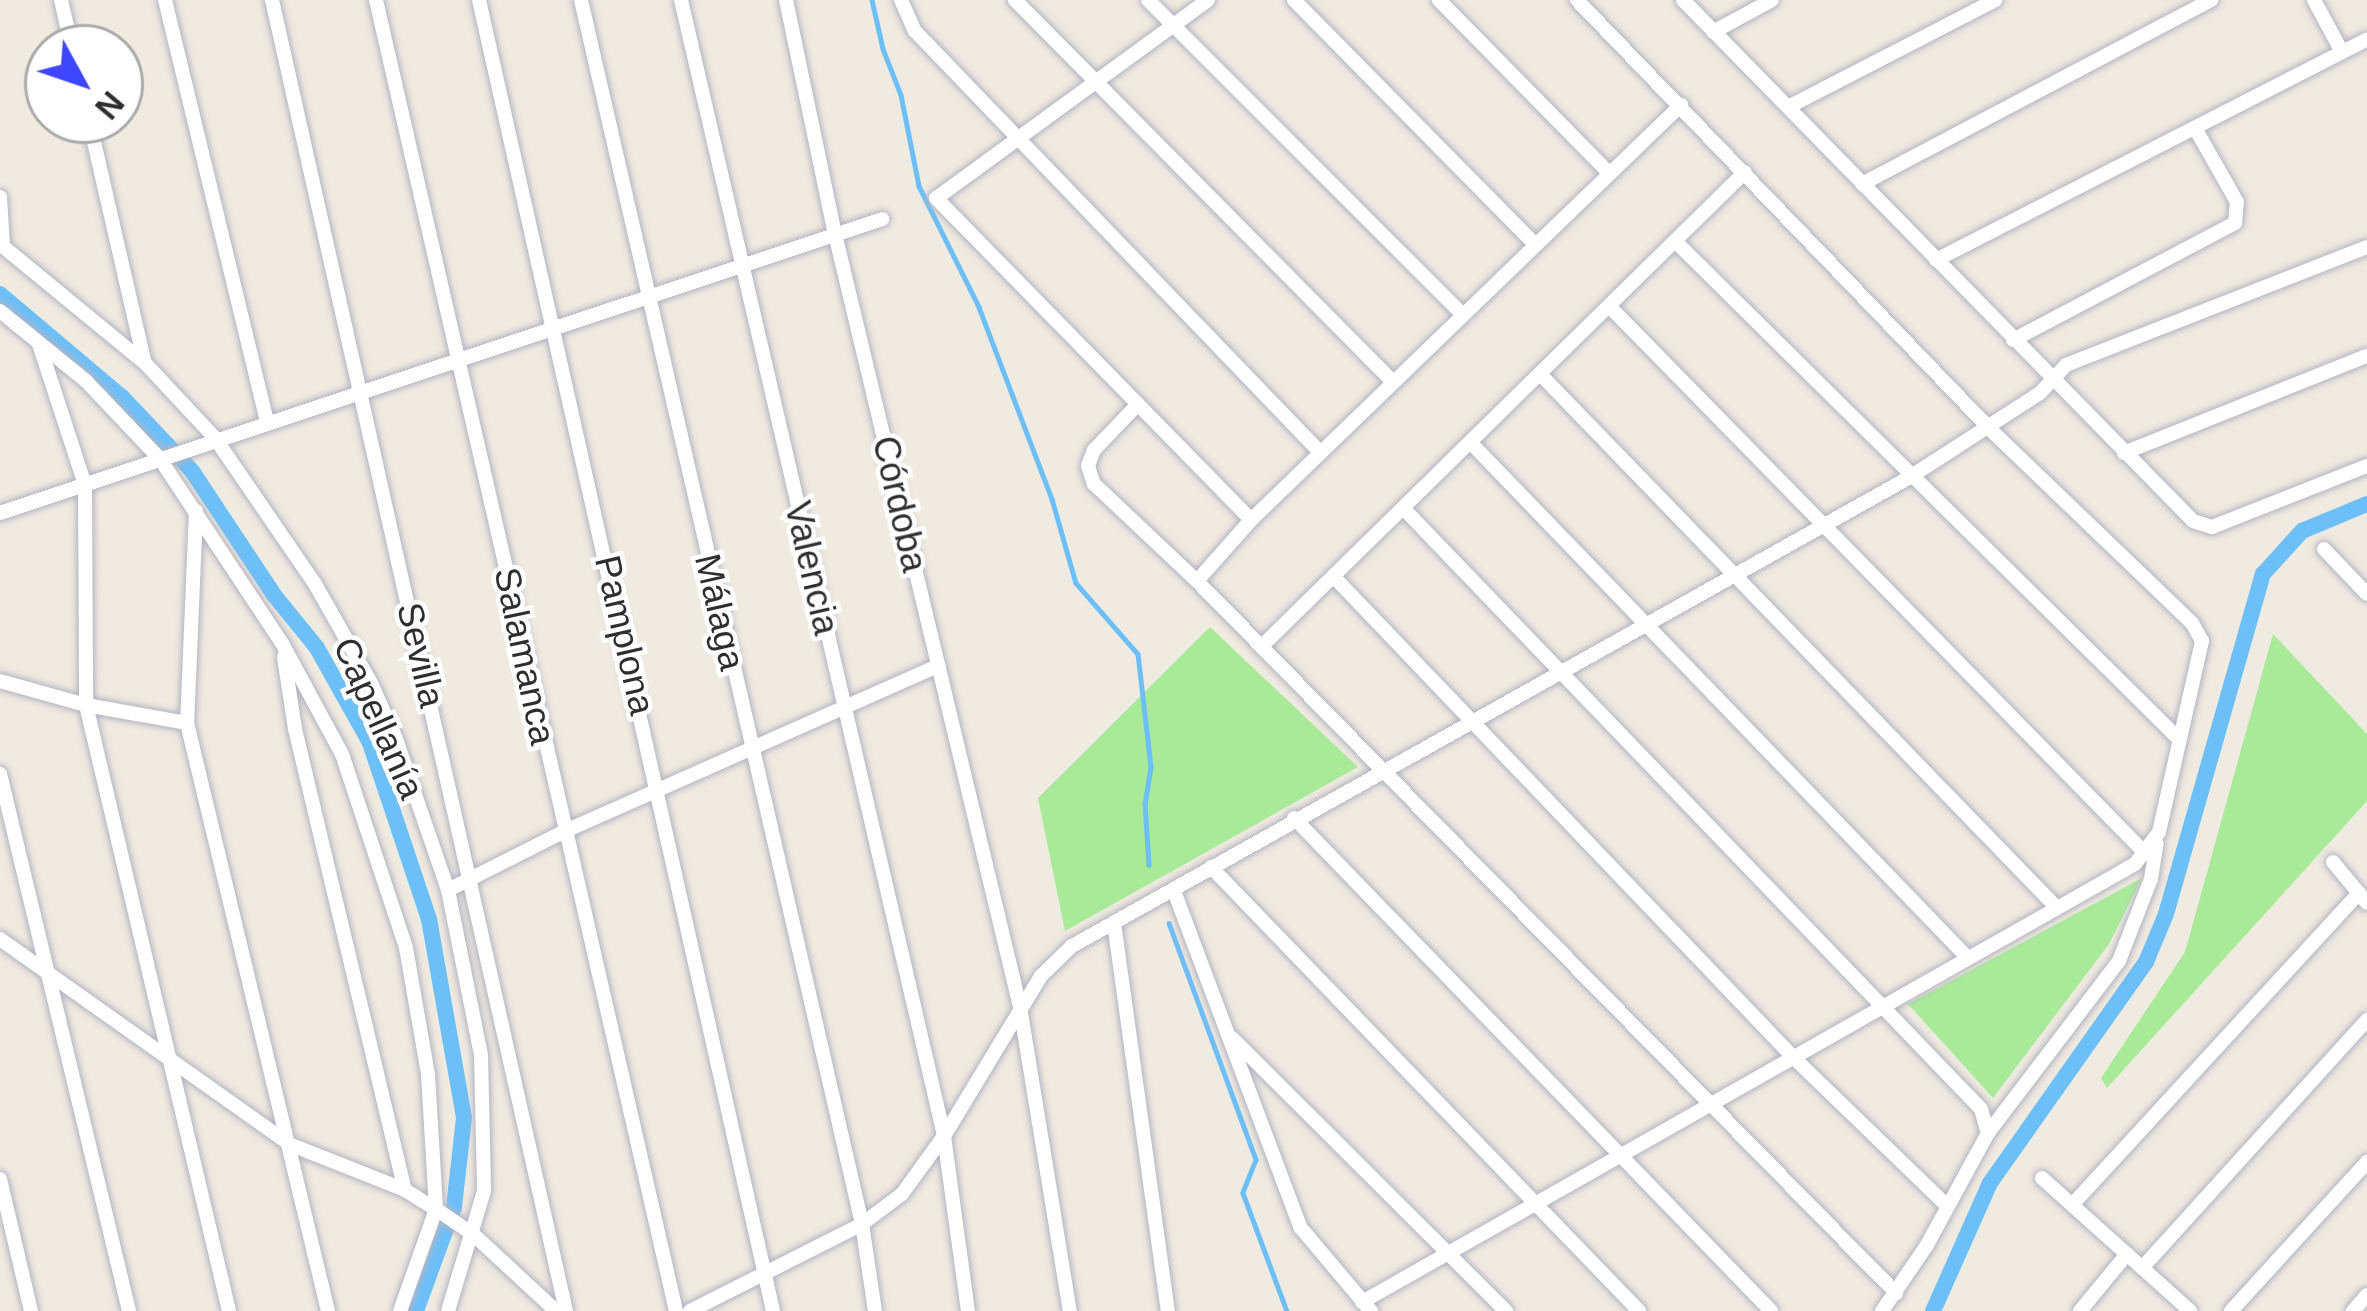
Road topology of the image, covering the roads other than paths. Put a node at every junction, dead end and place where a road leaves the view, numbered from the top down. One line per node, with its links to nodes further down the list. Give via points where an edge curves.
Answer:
1 (165, 0): 58 (street)
2 (272, 0): 56 (street, Sevilla)
3 (376, 0): 51 (street, Salamanca)
4 (479, 0): 47 (street, Pamplona)
5 (581, 0): 43 (street, Málaga)
6 (681, 0): 42 (street, Valencia)
7 (786, 0): 36 (street, Córdoba)
8 (901, 0): 29 (street, via 914,31)
9 (1016, 0): 25 (street)
10 (1148, 0): 21 (street)
11 (1208, 0): 21 (street)
12 (1294, 0): 38 (street)
13 (1439, 0): 31 (street)
14 (1577, 0): 26 (street)
15 (1683, 0): 22 (street)
16 (1772, 0): 22 (street)
17 (1995, 0): 20 (street)
18 (2211, 0): 33 (street)
19 (2314, 0): 24 (street)
20 (1967, 6): 27 (street)
21 (1174, 26): 25 (street); 46 (street)
22 (1714, 32): 27 (street)
23 (2367, 39): 24 (street)
24 (2342, 52): 28 (street)
25 (1097, 82): 29 (street); 54 (street)
26 (1681, 104): 31 (street); 32 (street)
27 (1790, 106): 33 (street)
28 (2195, 128): 41 (street); 49 (street, via 2237,202 2235,223)
29 (1018, 141): 57 (street, via 936,198); 62 (street)
30 (95, 144): 52 (street)
31 (1608, 172): 38 (street)
32 (1745, 172): 37 (street); 59 (street)
33 (1862, 184): 41 (street)
34 (0, 197): 39 (street)
35 (882, 219): 36 (street)
36 (836, 234): 42 (street); 81 (street, Córdoba)
37 (1675, 241): 44 (street); 66 (street)
38 (1534, 243): 46 (street)
39 (2, 246): 52 (street, Capellanía)
40 (2367, 247): 55 (street, via 2066,364)
41 (1936, 260): 49 (street)
42 (739, 264): 43 (street); 85 (street, Valencia)
43 (648, 296): 47 (street); 89 (street, Málaga)
44 (1609, 306): 53 (street); 72 (street)
45 (0, 311): 48 (street, Capellanía)
46 (1461, 313): 54 (street)
47 (555, 329): 51 (street); 92 (street, Pamplona)
48 (38, 339): 64 (street, Capellanía); 67 (street)
49 (2013, 340): 55 (street)
50 (2367, 356): 63 (street)
51 (460, 360): 56 (street); 94 (street, Salamanca)
52 (145, 363): 60 (street, Capellanía)
53 (1541, 375): 61 (street); 74 (street)
54 (1391, 380): 62 (street)
55 (2050, 381): 59 (street); 63 (street)
56 (361, 391): 58 (street); 99 (street, Sevilla)
57 (1138, 404): 71 (street); 76 (street, via 1094,449 1094,484)
58 (267, 422): 60 (street)
59 (1989, 428): 66 (street); 88 (street, via 2198,630)
60 (208, 441): 64 (street); 100 (street, Capellanía, via 315,584 371,683)
61 (1472, 443): 68 (street); 78 (street)
62 (1318, 450): 71 (street)
63 (2124, 453): 65 (street, via 2193,521 2212,527)
64 (165, 458): 67 (street); 69 (street, Capellanía)
65 (2367, 466)
66 (1910, 477): 72 (street); 88 (street)
67 (85, 484): 70 (street); 84 (street)
68 (1404, 509): 75 (street); 82 (street)
69 (196, 511): 79 (street, Capellanía); 87 (street)
70 (0, 513)
71 (1251, 520): 76 (street)
72 (1823, 524): 74 (street); 96 (street)
73 (2324, 549): 77 (street)
74 (1733, 574): 78 (street); 103 (street)
75 (1334, 577): 80 (street); 86 (street)
76 (1197, 580): 80 (street)
77 (2364, 586)
78 (1648, 622): 82 (street); 106 (street)
79 (283, 645): 122 (street, Capellanía, via 295,729); 126 (street, Capellanía, via 341,754 406,948)
80 (1263, 645): 90 (street)
81 (939, 665): 85 (street); 108 (street, Córdoba)
82 (1558, 670): 86 (street); 109 (street)
83 (0, 682): 84 (street)
84 (86, 705): 87 (street); 113 (street)
85 (845, 708): 89 (street); 116 (street, Valencia)
86 (1469, 720): 90 (street); 112 (street)
87 (187, 723): 117 (street)
88 (2178, 738): 95 (street)
89 (751, 746): 92 (street); 127 (street, Málaga)
90 (1386, 768): 93 (street); 114 (street)
91 (0, 774): 107 (street)
92 (660, 789): 94 (street); 132 (street, Pamplona)
93 (1294, 818): 98 (street); 118 (street)
94 (563, 832): 99 (street); 144 (street, Salamanca)
95 (2158, 832): 96 (street); 115 (street, via 2151,879 2119,961)
96 (2146, 854): 103 (street)
97 (2333, 862): 102 (street)
98 (1211, 867): 101 (street); 123 (street)
99 (470, 876): 100 (street); 143 (street, Sevilla)
100 (448, 890): 128 (street, Capellanía, via 481,1055 485,1171)
101 (1174, 891): 104 (street); 111 (street)
102 (2363, 898): 124 (street)
103 (2055, 906): 106 (street)
104 (1114, 923): 108 (street, via 1062,954); 150 (street)
105 (0, 939): 107 (street)
106 (1967, 957): 109 (street)
107 (48, 975): 113 (street); 137 (street)
108 (1020, 1007): 116 (street); 149 (street, Córdoba)
109 (1879, 1007): 112 (street); 115 (street, via 1973,1098)
110 (2367, 1019): 131 (street)
111 (1228, 1034): 129 (street); 135 (street, via 1301,1228)
112 (1794, 1058): 114 (street); 125 (street)
113 (171, 1064): 117 (street); 138 (street)
114 (1709, 1105): 118 (street); 133 (street)
115 (1988, 1133): 125 (street)
116 (944, 1136): 127 (street, via 902,1194); 148 (street, Valencia)
117 (289, 1144): 122 (street); 139 (street)
118 (1623, 1156): 123 (street); 153 (street)
119 (2367, 1162): 157 (street)
120 (2042, 1178): 124 (street)
121 (0, 1179): 136 (street)
122 (405, 1190): 126 (street)
123 (1534, 1204): 129 (street); 152 (street)
124 (2072, 1205): 130 (street)
125 (1948, 1206): 133 (street)
126 (442, 1213): 128 (street); 140 (street, Capellanía)
127 (862, 1224): 132 (street); 147 (street, Málaga)
128 (470, 1232): 141 (street, Capellanía); 142 (street)
129 (1449, 1254): 135 (street); 151 (street)
130 (2127, 1254): 131 (street); 155 (street)
131 (2142, 1268): 156 (street)
132 (767, 1270): 145 (street); 146 (street, Pamplona)
133 (1897, 1293): 154 (street)
134 (2367, 1295): 158 (street)
135 (1367, 1306)
136 (31, 1311)
137 (129, 1311)
138 (229, 1311)
139 (328, 1311)
140 (400, 1311)
141 (448, 1311)
142 (556, 1311)
143 (566, 1311)
144 (676, 1311)
145 (690, 1311)
146 (773, 1311)
147 (875, 1311)
148 (968, 1311)
149 (1070, 1311)
150 (1168, 1311)
151 (1506, 1311)
152 (1639, 1311)
153 (1771, 1311)
154 (1882, 1311)
155 (2080, 1311)
156 (2190, 1311)
157 (2231, 1311)
158 (2353, 1311)

